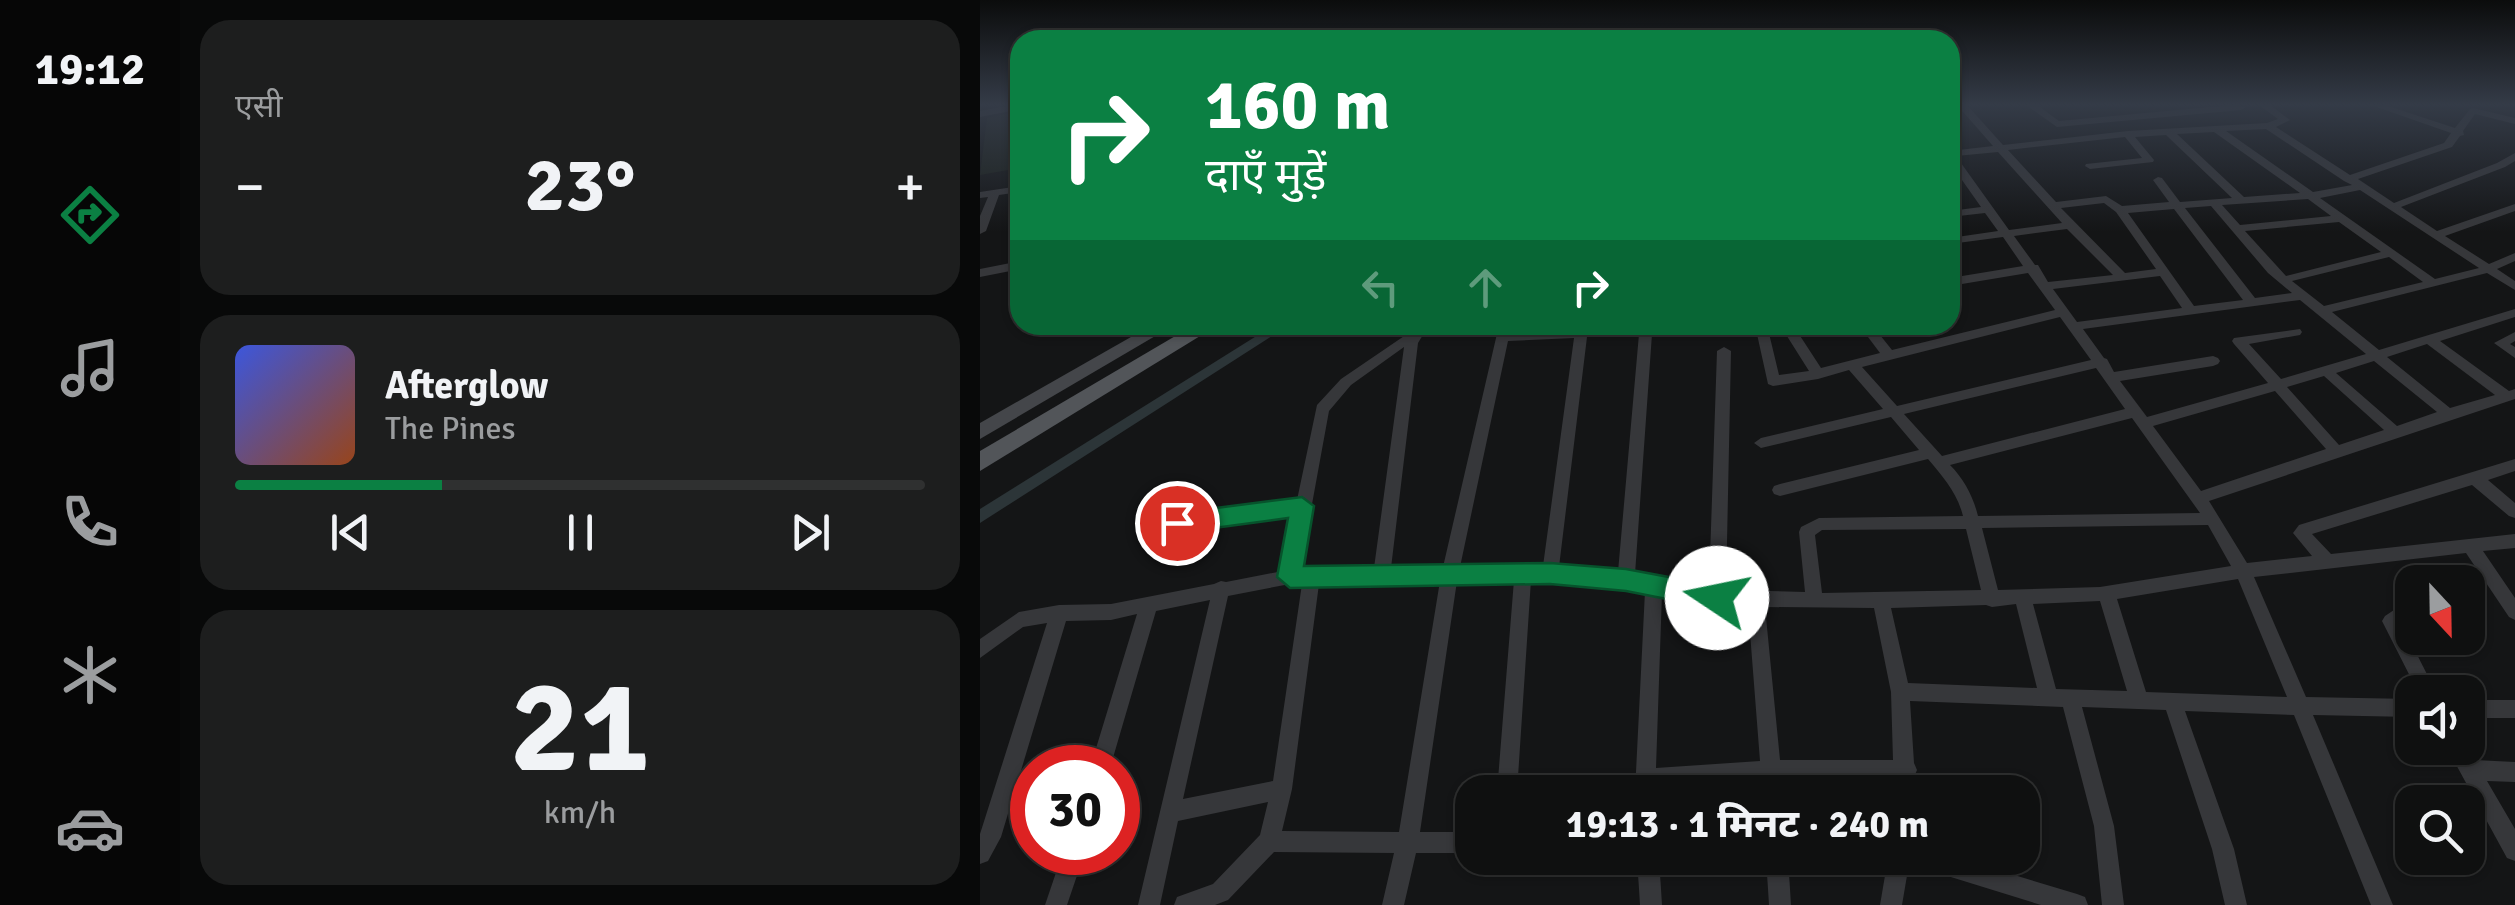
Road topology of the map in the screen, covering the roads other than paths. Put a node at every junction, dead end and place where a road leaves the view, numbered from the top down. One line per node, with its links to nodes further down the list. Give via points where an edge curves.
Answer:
1 (2000, 147): 8 (street)
2 (2002, 147): 24 (street)
3 (2139, 147): 10 (street, via 2150,160)
4 (2185, 147): 21 (street)
5 (2241, 147): 20 (street)
6 (2301, 147): 12 (street)
7 (2441, 147): 12 (street)
8 (1960, 153)
9 (2515, 156): 26 (street)
10 (2090, 166)
11 (1960, 168): 14 (street)
12 (2348, 178): 16 (street)
13 (2158, 180): 23 (street)
14 (1970, 182): 15 (street); 27 (street)
15 (1960, 183)
16 (2361, 187): 20 (street); 26 (street)
17 (1010, 190): 18 (street)
18 (995, 192): 19 (street); 33 (street)
19 (980, 195)
20 (2310, 196): 21 (street); 30 (street)
21 (2240, 199): 22 (street)
22 (2214, 202): 23 (street); 32 (street)
23 (2175, 204): 28 (street); 51 (street)
24 (2053, 206): 28 (street, via 2106,199); 31 (street)
25 (2515, 206): 35 (street)
26 (2392, 207): 35 (street)
27 (1990, 209): 29 (street); 34 (street)
28 (2120, 210): 42 (street)
29 (1960, 213)
30 (2341, 218): 32 (street); 37 (street)
31 (2070, 225): 34 (street); 44 (street)
32 (2236, 229): 46 (street)
33 (980, 231)
34 (2009, 234): 36 (street); 40 (street)
35 (2436, 235): 41 (street)
36 (1960, 240)
37 (2390, 253): 46 (street); 47 (street)
38 (2515, 256): 41 (street)
39 (1010, 267): 43 (street)
40 (2034, 268): 45 (street); 48 (street)
41 (2488, 268): 47 (street); 49 (street)
42 (2164, 272): 44 (street); 52 (street)
43 (980, 274)
44 (2120, 275): 48 (street)
45 (1960, 280)
46 (2283, 280): 50 (street)
47 (2433, 283): 53 (street)
48 (2048, 286): 54 (street)
49 (2515, 286)
50 (2302, 296): 51 (street); 53 (street)
51 (2251, 302): 52 (street)
52 (2191, 311): 56 (street)
53 (2322, 311): 74 (street)
54 (2065, 312): 56 (street); 72 (street)
55 (2515, 313): 70 (street)
56 (2076, 326): 76 (street)
57 (2295, 332): 81 (street, via 2238,341)
58 (1148, 335): 86 (street)
59 (1171, 335): 89 (main road)
60 (1191, 335): 92 (main road)
61 (1410, 335): 97 (street, via 1326,402)
62 (1417, 335): 110 (street)
63 (1502, 335): 107 (street)
64 (1581, 335): 108 (street)
65 (1646, 335): 111 (street)
66 (1763, 335): 79 (street, via 1773,381)
67 (1793, 335): 79 (street)
68 (1873, 335): 72 (street)
69 (2515, 336): 73 (street, via 2502,343)
70 (2429, 339): 74 (street); 82 (street)
71 (1724, 351): 115 (street)
72 (1888, 354): 77 (street)
73 (2515, 354)
74 (2377, 355): 78 (street); 84 (street)
75 (2213, 361): 80 (street)
76 (2102, 362): 80 (street); 83 (street)
77 (1852, 365): 79 (street); 83 (street)
78 (2326, 371): 81 (street); 87 (street)
79 (1818, 374)
80 (2113, 378): 85 (street)
81 (2274, 386): 85 (street); 90 (street)
82 (2510, 395): 84 (street)
83 (1890, 412): 88 (street); 91 (street)
84 (2448, 414): 87 (street)
85 (2141, 417): 91 (street); 96 (street)
86 (980, 432)
87 (2396, 432): 90 (street)
88 (1760, 443)
89 (980, 448)
90 (2337, 452): 96 (street)
91 (1935, 458): 95 (street); 100 (street, via 1967,502)
92 (980, 462)
93 (2515, 465): 94 (street)
94 (2475, 478): 98 (street); 104 (street, via 2305,530 2305,541)
95 (1780, 490)
96 (2198, 498): 99 (street)
97 (1302, 506): 101 (street); 109 (street)
98 (2515, 512)
99 (2213, 519): 100 (street); 105 (street)
100 (1971, 522): 118 (street, via 1811,526); 119 (street)
101 (1177, 523)
102 (2515, 541): 103 (street)
103 (2470, 546): 104 (street); 122 (street)
104 (2328, 562): 105 (street)
105 (2243, 571): 114 (street); 129 (street)
106 (1523, 573): 107 (street); 108 (street); 139 (street)
107 (1450, 574): 110 (street); 148 (street)
108 (1550, 574): 111 (street)
109 (1300, 577): 110 (street); 113 (street); 144 (street)
110 (1381, 577)
111 (1626, 580): 112 (street)
112 (1654, 586): 115 (street); 140 (street)
113 (1221, 588): 121 (street); 145 (street)
114 (2107, 593): 116 (street); 127 (street)
115 (1717, 598): 117 (street)
116 (2023, 598): 119 (street); 126 (street)
117 (1756, 599): 118 (street); 135 (street)
118 (1814, 600): 120 (street)
119 (1992, 600): 120 (street)
120 (1881, 601): 125 (street)
121 (1150, 604): 123 (street); 133 (street)
122 (2515, 612)
123 (1059, 613): 124 (street, via 1019,620); 150 (street)
124 (980, 650)
125 (1900, 692): 126 (street); 136 (street)
126 (2060, 700): 127 (street); 164 (street, via 2104,826)
127 (2140, 702): 128 (street)
128 (2173, 702): 129 (street); 165 (street)
129 (2300, 706): 130 (street); 166 (street)
130 (2395, 708)
131 (2485, 709): 132 (street)
132 (2515, 710)
133 (1107, 745)
134 (2467, 765): 137 (street)
135 (1772, 770): 136 (street); 141 (street); 142 (street)
136 (1907, 770): 143 (street)
137 (2470, 770): 138 (street); 149 (street)
138 (2515, 772)
139 (1508, 775)
140 (1645, 775)
141 (1732, 775)
142 (1772, 775)
143 (1907, 775)
144 (1282, 790): 145 (street); 146 (street)
145 (1168, 813): 157 (street)
146 (1269, 841): 148 (street); 158 (street, via 1220,892)
147 (1455, 844): 148 (street)
148 (1407, 845): 159 (street)
149 (2515, 850)
150 (980, 852)
151 (1066, 875): 156 (street)
152 (1649, 875): 160 (street)
153 (1778, 875): 161 (street)
154 (1896, 875): 162 (street)
155 (1980, 875): 163 (street)
156 (1056, 905)
157 (1149, 905)
158 (1184, 905)
159 (1393, 905)
160 (1650, 905)
161 (1780, 905)
162 (1892, 905)
163 (2077, 905)
164 (2113, 905)
165 (2236, 905)
166 (2382, 905)

